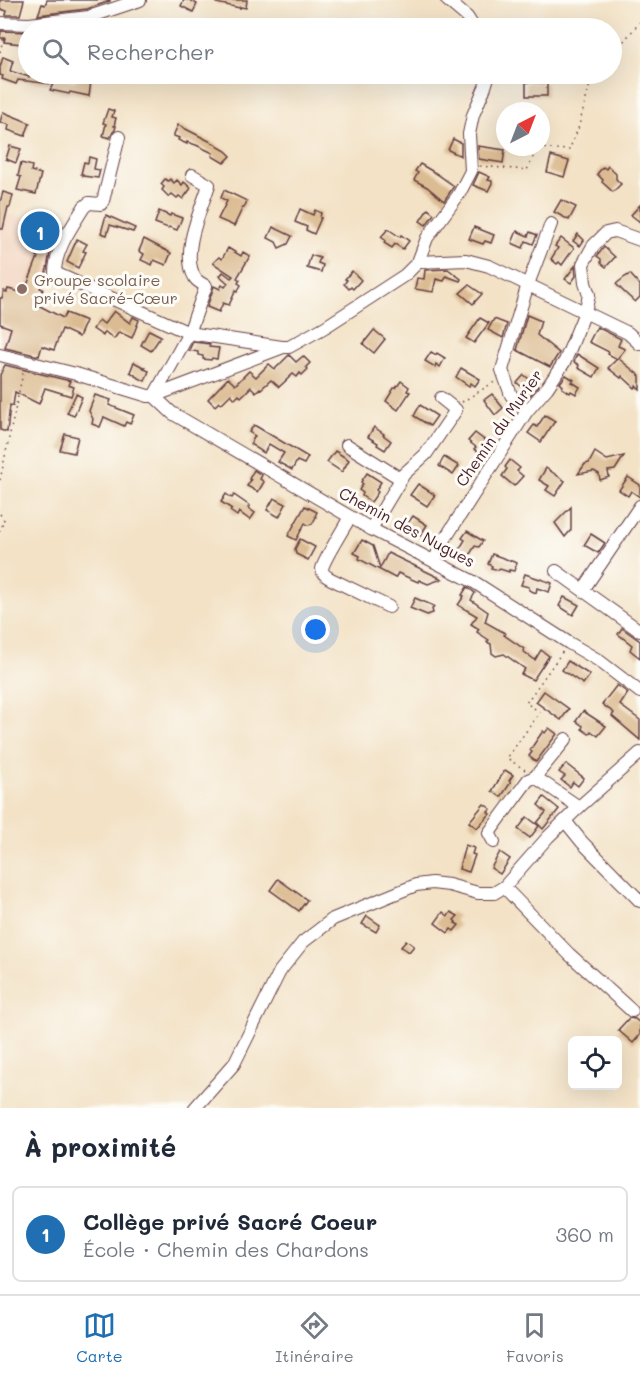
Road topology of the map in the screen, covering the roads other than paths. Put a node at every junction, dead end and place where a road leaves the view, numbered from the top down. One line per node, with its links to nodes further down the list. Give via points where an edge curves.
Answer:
1 (140, 0): 3 (street)
2 (447, 0): 4 (street)
3 (80, 18)
4 (468, 18)
5 (3, 23): 6 (street)
6 (18, 24)
7 (486, 84): 12 (street, via 469,134 471,171 427,238)
8 (119, 136): 15 (street, via 101,204 89,203 84,207 62,245 55,273)
9 (192, 175): 15 (street, via 209,185 189,259 195,279 206,286)
10 (551, 224): 13 (street)
11 (640, 240): 14 (street, via 615,231 606,233 592,246 583,264 589,295)
12 (418, 262): 13 (street, via 466,260); 17 (street, via 405,275 325,327)
13 (528, 284): 14 (street); 21 (street, via 502,370 511,395)
14 (585, 312): 16 (street, via 628,333); 21 (street, Chemin du Murier, via 565,361)
15 (189, 333): 17 (street); 19 (street)
16 (640, 344)
17 (282, 347): 19 (street)
18 (0, 355): 19 (street)
19 (154, 396): 25 (street, Chemin des Nugues, via 172,413)
20 (441, 398): 23 (street, via 456,410 426,454)
21 (526, 411): 27 (street, Chemin du Murier, via 442,542)
22 (347, 445): 23 (street)
23 (401, 479): 26 (street)
24 (640, 506): 29 (street)
25 (350, 517): 26 (street, Chemin des Nugues); 30 (street, via 325,561 323,574)
26 (371, 529): 27 (street, Chemin des Nugues)
27 (434, 561): 32 (street, Chemin des Nugues, via 598,660)
28 (556, 571): 29 (street)
29 (583, 590): 31 (street)
30 (389, 607)
31 (640, 632)
32 (640, 692)
33 (566, 739): 35 (street)
34 (640, 753): 36 (street)
35 (535, 777): 36 (street); 38 (street, via 528,780 489,833)
36 (579, 807): 37 (street)
37 (565, 820): 39 (street); 40 (street)
38 (494, 842)
39 (504, 887): 41 (street); 42 (street, via 487,894 449,885 416,885 333,919 303,942 280,971 234,1064)
40 (640, 901)
41 (632, 1011)
42 (195, 1108)

